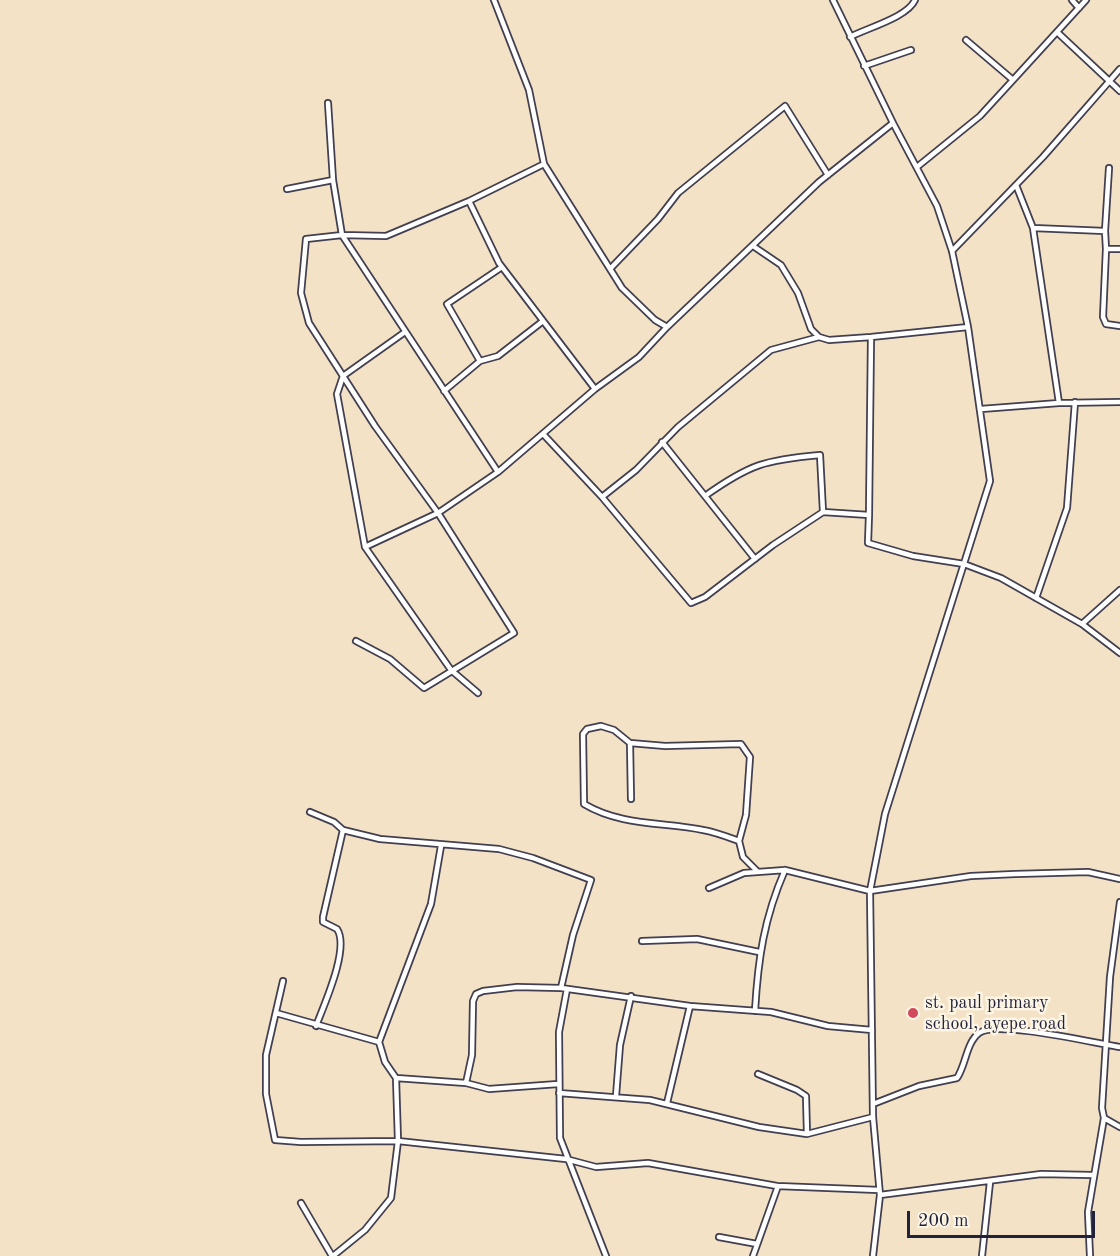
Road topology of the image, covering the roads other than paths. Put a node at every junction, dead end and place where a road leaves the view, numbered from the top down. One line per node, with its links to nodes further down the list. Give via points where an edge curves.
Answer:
1 (494, 0): 18 (street, via 529,90)
2 (833, 0): 8 (street)
3 (915, 0): 8 (street, via 902,14)
4 (1072, 0): 6 (street)
5 (1086, 0): 6 (street)
6 (1079, 8): 7 (street)
7 (1057, 32): 13 (street); 14 (street)
8 (850, 37): 11 (street)
9 (966, 39): 13 (street)
10 (911, 50): 11 (street)
11 (864, 66): 17 (street)
12 (1120, 69): 14 (street)
13 (1013, 80): 19 (street, via 980,116)
14 (1109, 81): 15 (street); 23 (street)
15 (1120, 91)
16 (328, 103): 22 (street)
17 (893, 123): 19 (street); 21 (street)
18 (544, 164): 25 (street); 34 (street)
19 (917, 167): 32 (street, via 937,206)
20 (1109, 168): 27 (street)
21 (828, 176): 29 (street); 34 (street, via 785,106 678,193)
22 (333, 180): 24 (street); 28 (street)
23 (1016, 184): 26 (street); 32 (street)
24 (287, 189)
25 (469, 201): 28 (street, via 386,236); 33 (street)
26 (1033, 228): 27 (street); 48 (street)
27 (1105, 231): 30 (street)
28 (342, 235): 39 (street); 43 (street, via 306,239 301,293 309,323)
29 (753, 246): 37 (street); 40 (street, via 781,265)
30 (1106, 249): 31 (street); 36 (street, via 1104,317 1106,324)
31 (1120, 249)
32 (952, 251): 38 (street)
33 (502, 267): 35 (street); 42 (street, via 447,304)
34 (610, 269): 37 (street, via 622,288 654,320)
35 (543, 321): 42 (street, via 498,356); 44 (street)
36 (1120, 326)
37 (667, 327): 44 (street, via 639,357)
38 (968, 327): 41 (street); 49 (street)
39 (405, 332): 43 (street); 45 (street)
40 (819, 337): 41 (street); 51 (street, via 771,350)
41 (871, 337): 57 (street)
42 (480, 361): 45 (street)
43 (343, 376): 56 (street); 58 (street, via 337,394)
44 (595, 389): 50 (street)
45 (444, 391): 52 (street)
46 (1075, 402): 47 (street); 48 (street); 62 (street, via 1067,508)
47 (1120, 402)
48 (1059, 403): 49 (street)
49 (981, 409): 60 (street, via 990,481)
50 (543, 434): 52 (street); 54 (street)
51 (662, 442): 53 (street); 54 (street, via 636,470)
52 (498, 472): 56 (street)
53 (705, 496): 55 (street, via 742,470 777,459 820,455); 59 (street)
54 (602, 497): 59 (street, via 689,603 705,597)
55 (823, 512): 57 (street); 59 (street)
56 (438, 513): 58 (street); 66 (street, via 514,633)
57 (869, 515): 60 (street, via 868,543 913,556)
58 (365, 547): 66 (street)
59 (755, 559)
60 (964, 564): 62 (street); 78 (street, via 885,814)
61 (1120, 590): 63 (street)
62 (1036, 597): 63 (street)
63 (1082, 624): 65 (street)
64 (356, 642): 66 (street, via 390,659 424,688)
65 (1120, 653)
66 (451, 670): 67 (street)
67 (478, 693)
68 (630, 743): 69 (street); 72 (street, via 735,743 745,748 750,757 746,815); 72 (street, via 601,726 585,730 584,804 608,815 649,825 703,830)
69 (630, 799)
70 (310, 812): 71 (street)
71 (343, 830): 73 (street); 88 (street, via 323,916 323,922 337,929 342,941)
72 (739, 841): 75 (street, via 743,857)
73 (441, 846): 83 (street, via 498,849 591,880 573,935); 90 (street, via 431,904)
74 (785, 870): 75 (street); 78 (street); 81 (street)
75 (757, 871): 77 (street, via 736,875)
76 (1120, 879): 78 (street, via 1088,872 971,876)
77 (709, 888)
78 (870, 891): 89 (street)
79 (1120, 902): 91 (street)
80 (642, 941): 81 (street, via 697,939)
81 (759, 952): 86 (street)
82 (283, 981): 87 (street)
83 (564, 988): 84 (street); 95 (street, via 517,987 476,994); 96 (street)
84 (631, 996): 85 (street); 98 (street, via 620,1045)
85 (690, 1006): 86 (street); 99 (street)
86 (755, 1011): 89 (street, via 828,1026)
87 (276, 1013): 88 (street); 105 (street, via 266,1055 266,1094 275,1140)
88 (316, 1026): 90 (street)
89 (872, 1030): 100 (street)
90 (380, 1042): 94 (street, via 385,1062)
91 (1106, 1045): 92 (street); 100 (street, via 1021,1030 987,1029 969,1045 957,1078 919,1086); 102 (street)
92 (1120, 1047)
93 (758, 1074): 104 (street, via 806,1096)
94 (396, 1078): 95 (street); 105 (street)
95 (466, 1083): 96 (street, via 489,1089)
96 (558, 1084): 97 (street)
97 (559, 1093): 98 (street); 106 (street, via 560,1138)
98 (616, 1096): 99 (street)
99 (667, 1104): 104 (street, via 759,1127)
100 (873, 1104): 101 (street)
101 (873, 1117): 104 (street); 110 (street)
102 (1104, 1118): 103 (street); 107 (street)
103 (1120, 1127)
104 (807, 1134)
105 (398, 1141): 106 (street); 114 (street, via 391,1198 365,1230)
106 (566, 1159): 109 (street, via 596,1167 648,1163); 115 (street)
107 (1092, 1175): 108 (street, via 1041,1174); 119 (street, via 1088,1212)
108 (990, 1182): 110 (street); 118 (street)
109 (778, 1186): 110 (street); 113 (street)
110 (880, 1192): 117 (street)
111 (302, 1203): 114 (street)
112 (719, 1237): 113 (street)
113 (757, 1244): 116 (street)
114 (333, 1256)
115 (606, 1256)
116 (753, 1256)
117 (873, 1256)
118 (982, 1256)
119 (1090, 1256)

